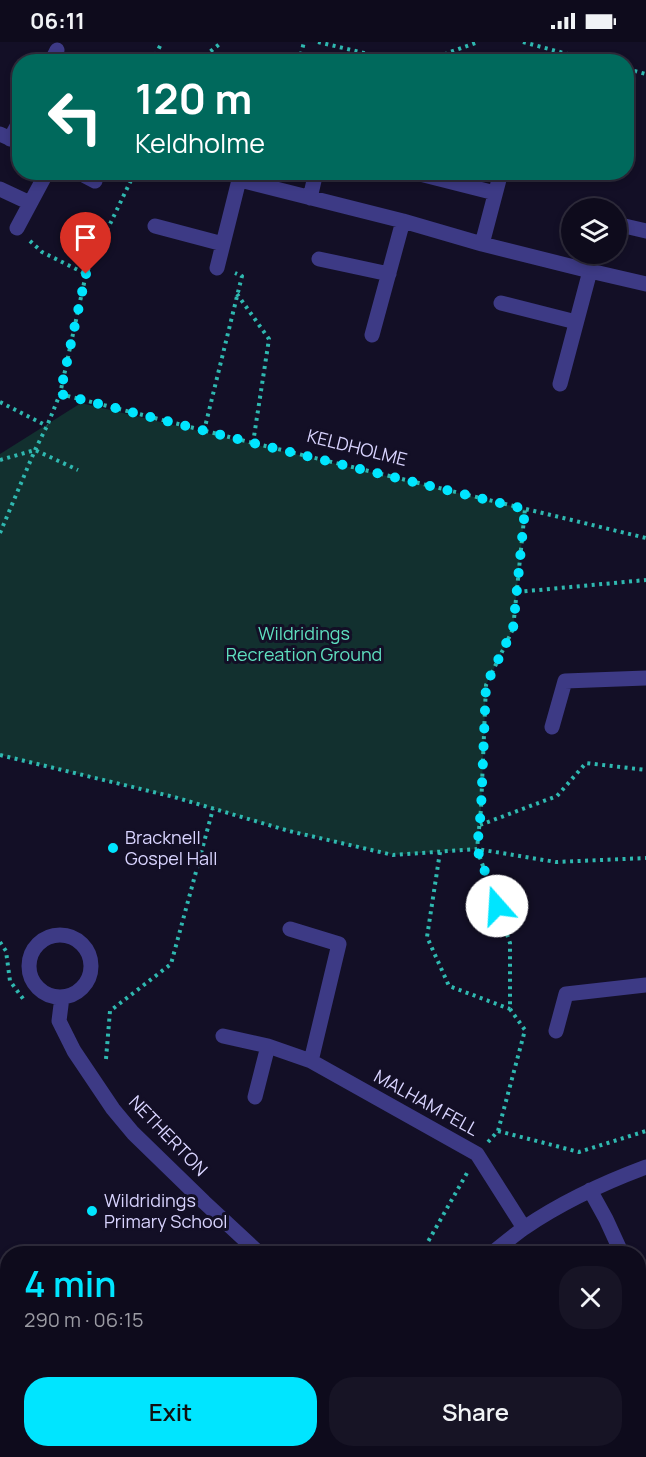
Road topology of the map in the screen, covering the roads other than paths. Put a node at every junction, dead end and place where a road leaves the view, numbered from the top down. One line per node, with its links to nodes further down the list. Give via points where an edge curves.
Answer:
1 (43, 180): 10 (street)
2 (240, 180): 16 (street)
3 (254, 180): 9 (street)
4 (314, 180): 9 (street)
5 (444, 180): 8 (street)
6 (499, 180): 8 (street)
7 (0, 189): 10 (street)
8 (495, 193): 17 (street)
9 (310, 198): 11 (street)
10 (30, 204): 14 (street)
11 (403, 221): 17 (street); 21 (street)
12 (155, 226): 16 (street)
13 (627, 227): 15 (street)
14 (16, 228)
15 (646, 231)
16 (224, 244): 19 (street)
17 (482, 244): 20 (street)
18 (319, 258): 21 (street)
19 (217, 268)
20 (590, 271): 22 (street); 24 (street)
21 (389, 273): 25 (street)
22 (646, 284)
23 (501, 303): 24 (street)
24 (576, 322): 26 (street)
25 (372, 334)
26 (560, 384)
27 (646, 678): 28 (street, via 565,681)
28 (552, 727)
29 (290, 929): 35 (street, via 339,944)
30 (646, 985): 32 (street, via 566,994)
31 (62, 997): 31 (street, via 41,991 29,972 32,951 39,942 61,935 84,946 91,966 84,986); 40 (street, NETHERTON, via 59,1021 113,1109)
32 (556, 1031)
33 (223, 1036): 34 (street, MALHAM FELL)
34 (268, 1047): 35 (street, MALHAM FELL); 36 (street)
35 (311, 1061): 39 (street, MALHAM FELL, via 477,1154)
36 (255, 1097)
37 (646, 1167): 38 (street)
38 (590, 1190): 39 (street); 42 (street)
39 (524, 1228): 41 (street)
40 (251, 1246)
41 (501, 1246)
42 (618, 1246)

